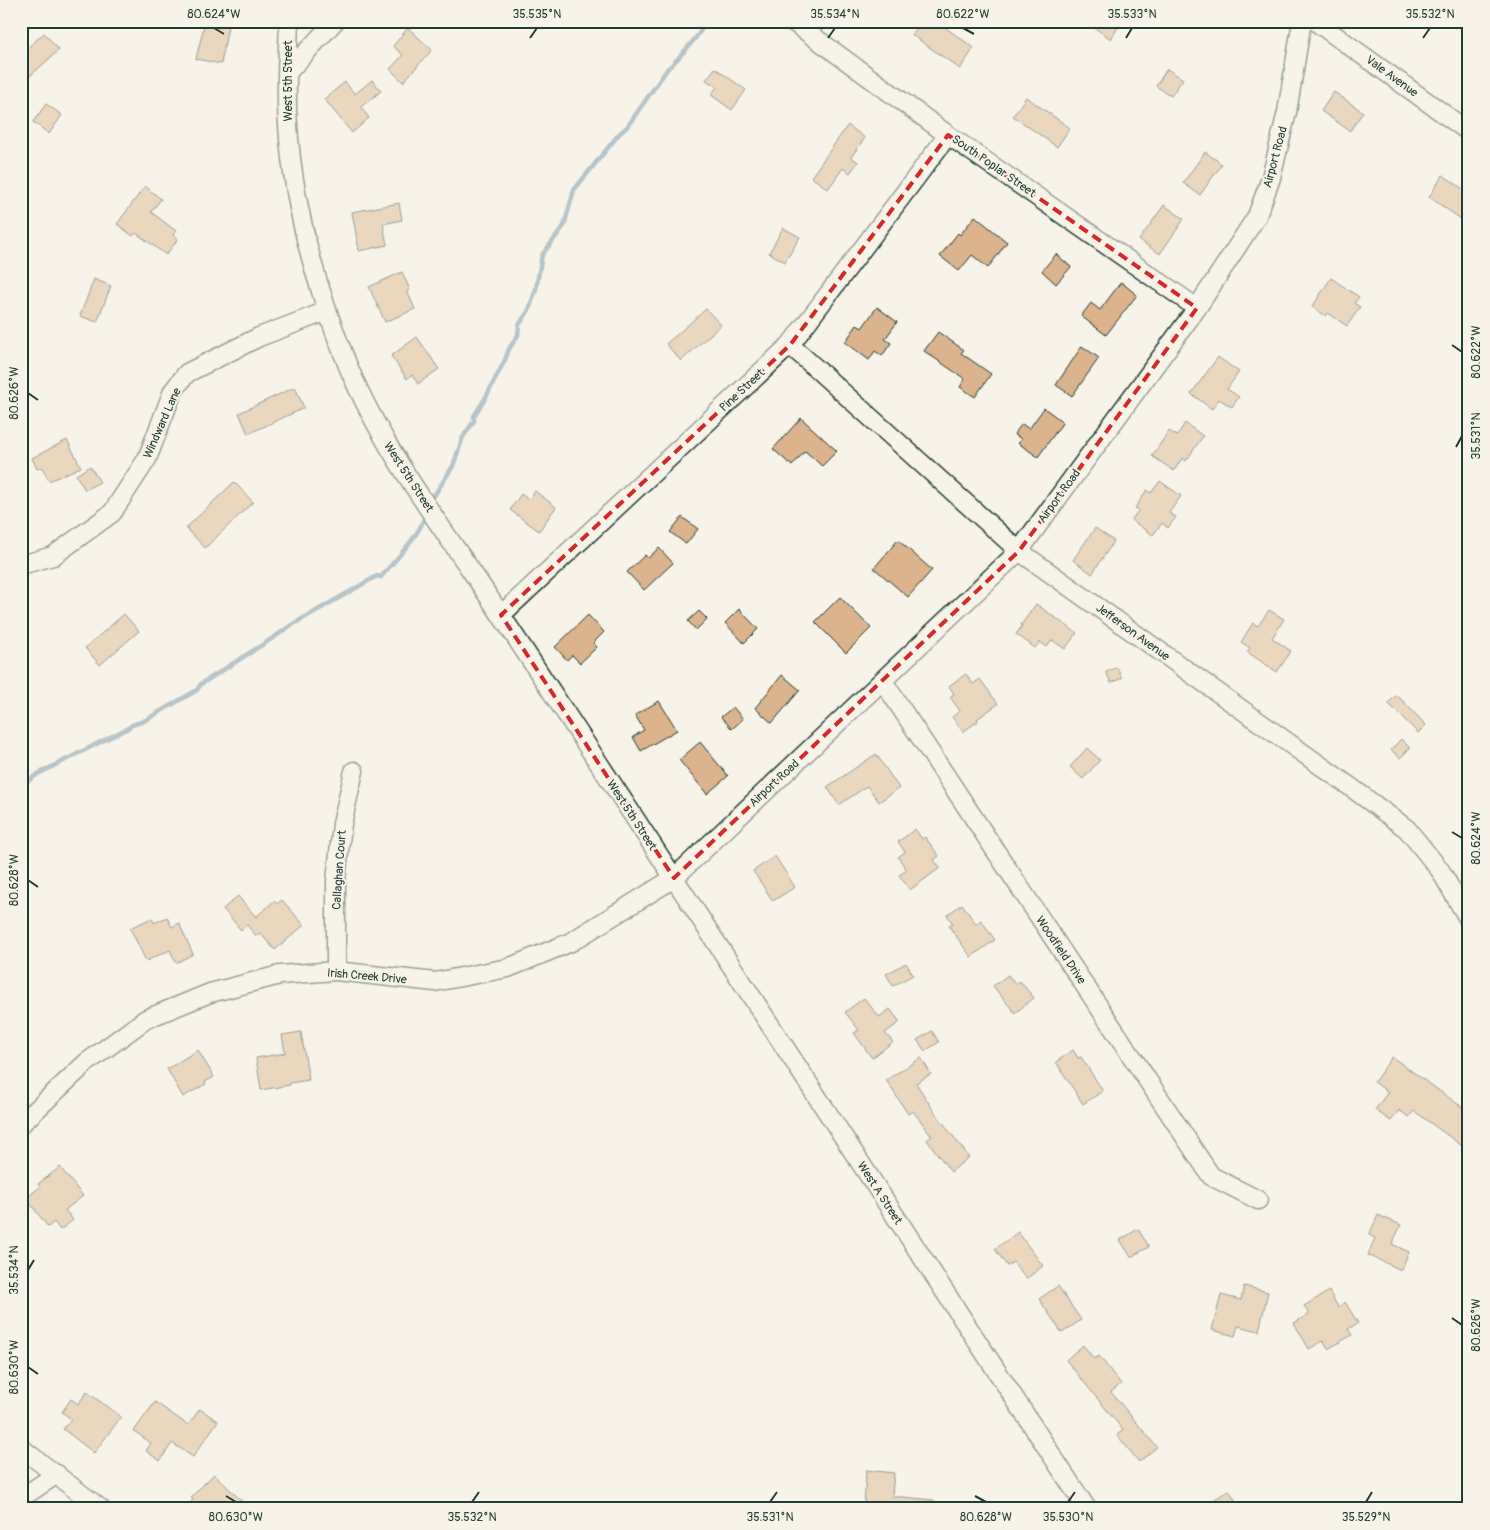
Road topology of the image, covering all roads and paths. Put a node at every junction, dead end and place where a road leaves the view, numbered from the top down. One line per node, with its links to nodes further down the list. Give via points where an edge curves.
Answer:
1 (289, 21): 6 (street, West 5th Street)
2 (335, 21): 6 (street)
3 (792, 21): 8 (street, South Poplar Street)
4 (1302, 21): 9 (street, Airport Road, via 1287,112 1271,178 1257,216)
5 (1315, 21): 7 (street, Vale Avenue)
6 (287, 73): 10 (street, West 5th Street, via 293,176 304,233)
7 (1469, 132)
8 (948, 134): 9 (street, South Poplar Street); 11 (street, Pine Street)
9 (1197, 308): 12 (street, Airport Road)
10 (327, 311): 13 (street, Windward Lane, via 259,336 187,373 173,391 147,459 112,513 53,556); 14 (street, West 5th Street, via 377,427)
11 (790, 345): 12 (street, Jefferson Avenue); 14 (street, Pine Street)
12 (1019, 551): 15 (street, Airport Road); 18 (street, Jefferson Avenue, via 1408,830 1440,870)
13 (21, 565)
14 (501, 615): 17 (street, West 5th Street)
15 (883, 681): 17 (street, Airport Road); 21 (street, Woodfield Drive, via 1211,1176)
16 (354, 771): 19 (street, Callaghan Court, via 342,824 336,881)
17 (674, 878): 19 (street, Irish Creek Drive, via 571,942 508,968 435,982); 26 (street, West A Street)
18 (1469, 920)
19 (336, 971): 20 (street, Irish Creek Drive, via 280,975 210,993 146,1019 86,1063)
20 (21, 1124)
21 (1258, 1200)
22 (21, 1448): 23 (street)
23 (57, 1474): 24 (street); 25 (street)
24 (21, 1498)
25 (102, 1509)
26 (1087, 1509)

